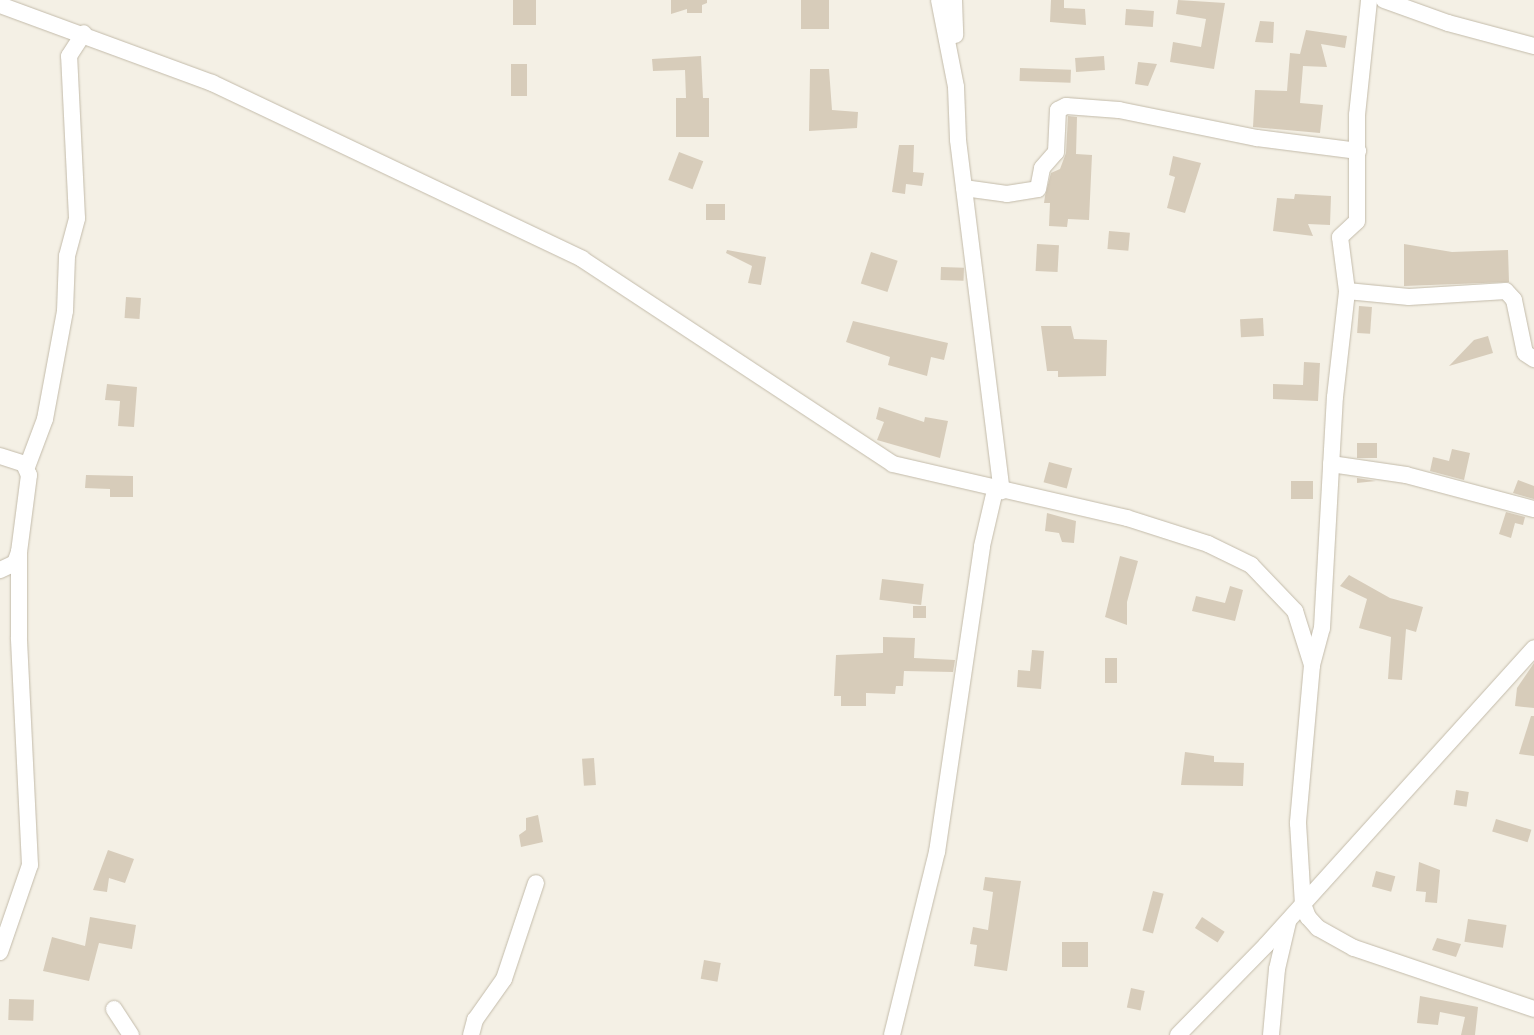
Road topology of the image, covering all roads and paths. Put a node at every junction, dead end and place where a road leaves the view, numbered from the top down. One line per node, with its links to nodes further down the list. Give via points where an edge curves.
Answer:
1 (939, 0): 8 (street)
2 (954, 0): 8 (street)
3 (1369, 0): 9 (street, via 1356,115)
4 (1384, 0): 7 (street, via 1448,23)
5 (0, 5): 6 (street)
6 (84, 33): 15 (street, via 69,56 77,218 68,256 64,311 45,419); 16 (street, via 239,95 582,259 893,464)
7 (1534, 46)
8 (956, 87): 10 (street)
9 (1358, 150): 10 (street, via 1257,138 1120,110 1066,106 1058,110 1056,152 1042,168 1038,188 1007,194); 11 (street, via 1357,221 1340,238)
10 (964, 188): 16 (street)
11 (1347, 291): 12 (street, via 1408,297 1506,291 1514,300 1525,353); 14 (street)
12 (1534, 359)
13 (0, 456): 15 (street)
14 (1331, 464): 17 (street, via 1406,475); 21 (street, via 1322,628)
15 (27, 467): 18 (street)
16 (998, 490): 21 (street, via 1127,518 1208,544 1251,565 1295,611); 30 (street, via 982,546 937,852)
17 (1534, 509)
18 (19, 552): 19 (street, via 15,563); 25 (street, via 19,637 30,865)
19 (0, 570)
20 (1534, 648): 23 (street)
21 (1312, 664): 23 (street, via 1299,784)
22 (536, 883): 29 (street, via 504,979 475,1020)
23 (1303, 904): 24 (street); 27 (street, via 1318,928 1354,948)
24 (1288, 920): 31 (street); 32 (street, via 1277,968)
25 (0, 952)
26 (114, 1009): 28 (street)
27 (1534, 1009)
28 (131, 1035)
29 (471, 1035)
30 (892, 1035)
31 (1178, 1035)
32 (1272, 1035)

